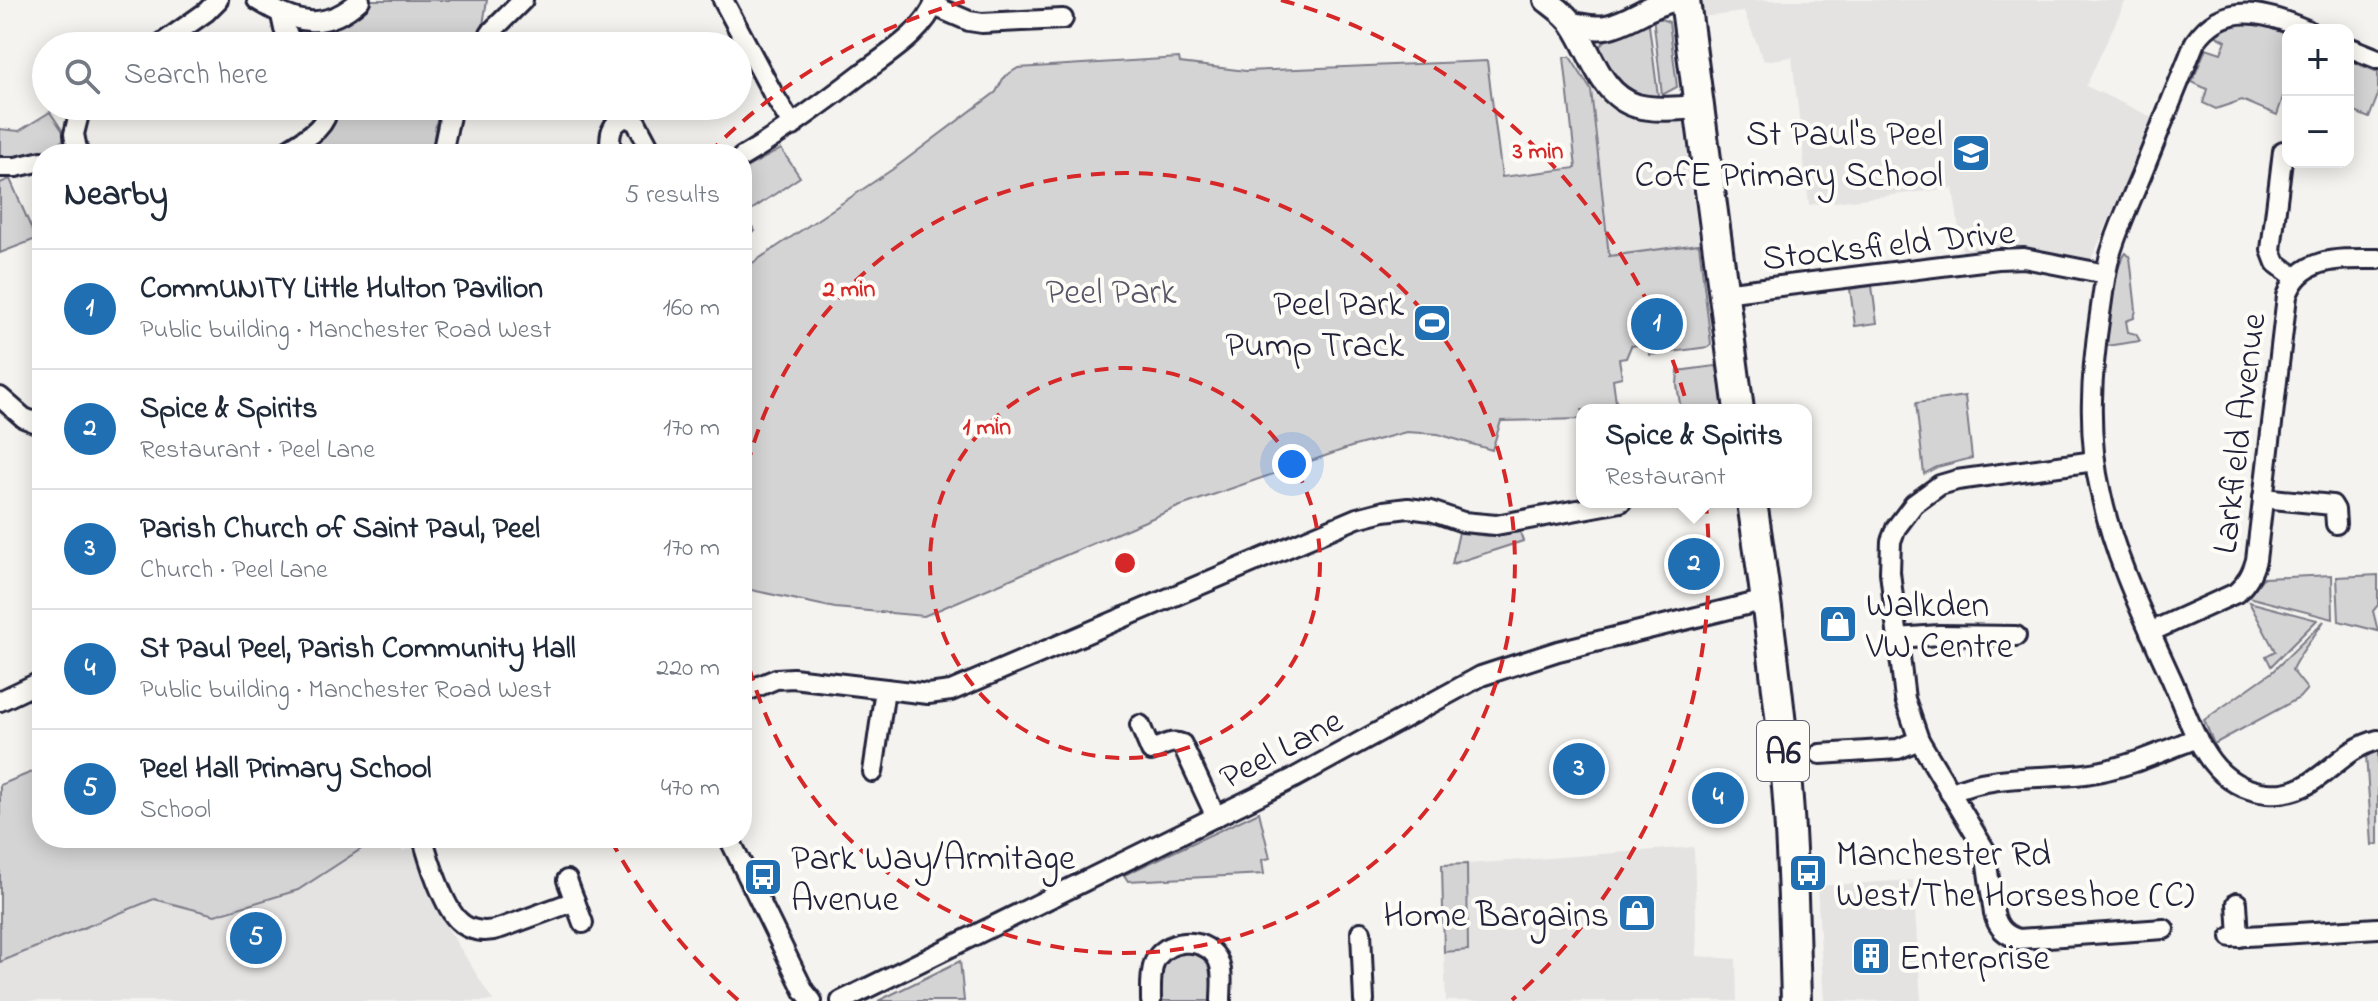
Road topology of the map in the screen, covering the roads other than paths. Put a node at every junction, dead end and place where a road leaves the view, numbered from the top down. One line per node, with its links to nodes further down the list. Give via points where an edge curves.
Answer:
1 (218, 0): 15 (street)
2 (257, 0): 10 (street)
3 (360, 0): 10 (street, via 319,20)
4 (523, 0): 17 (street)
5 (723, 0): 18 (street)
6 (1546, 0): 13 (street)
7 (1673, 0): 13 (street, via 1605,27)
8 (1685, 0): 23 (main road)
9 (935, 3): 12 (street, via 969,21); 29 (street, via 905,39)
10 (281, 15): 16 (street)
11 (1063, 19): 12 (street)
12 (1033, 21): 19 (street)
13 (1573, 24): 23 (street, via 1605,82 1624,100 1662,109)
14 (2293, 24): 40 (street, via 2246,8 2226,12 2201,32 2117,234)
15 (180, 32)
16 (286, 32)
17 (492, 32)
18 (740, 32)
19 (1035, 41)
20 (2354, 49): 22 (street)
21 (752, 54): 29 (street)
22 (2378, 59)
23 (1699, 107): 42 (main road)
24 (76, 120): 30 (street)
25 (325, 120): 31 (street)
26 (449, 120): 32 (street)
27 (619, 120): 33 (street, via 610,131)
28 (632, 120): 34 (street)
29 (793, 126): 35 (street)
30 (72, 144)
31 (296, 144)
32 (444, 144)
33 (610, 144)
34 (648, 144)
35 (752, 151)
36 (2282, 159): 41 (street, Larkfield Avenue, via 2271,250 2276,263)
37 (32, 163): 38 (street)
38 (0, 167)
39 (2378, 259): 41 (street, Larkfield Avenue, via 2331,259)
40 (2106, 274): 42 (street, Stocksfield Drive, via 2037,260 1998,259); 46 (street, via 2091,396)
41 (2296, 278): 47 (street, Larkfield Avenue, via 2287,296)
42 (1723, 293): 44 (main road)
43 (0, 397): 45 (street)
44 (1738, 404)
45 (32, 421)
46 (2095, 461): 52 (street, via 2119,559); 53 (street, via 1957,480 1914,504 1896,528 1889,556)
47 (2263, 498): 50 (street, via 2332,505); 52 (street, Larkfield Avenue, via 2256,560 2243,586)
48 (1588, 508): 57 (street, via 1496,525 1408,508 1384,511 951,691)
49 (1753, 508): 51 (main road, A6)
50 (2336, 524)
51 (1766, 600): 66 (street, Peel Lane, via 1558,651 1481,676); 81 (main road, A6, via 1787,787)
52 (2150, 632): 60 (street)
53 (1898, 638): 54 (street); 61 (street, via 1905,699)
54 (2009, 640)
55 (32, 686): 58 (street)
56 (752, 689): 57 (street, via 793,678)
57 (885, 689): 64 (street)
58 (0, 701)
59 (1140, 725): 66 (street, via 1151,751 1171,742 1182,744)
60 (2197, 738): 62 (street, via 2229,781 2270,793 2297,790 2350,751); 65 (street, via 2117,767 1977,783)
61 (1919, 740): 63 (street, via 1840,760); 65 (street)
62 (2378, 740)
63 (1820, 754)
64 (873, 772)
65 (1950, 793): 73 (street, via 1985,850 1994,914 2010,937)
66 (1216, 817): 77 (street, Peel Lane)
67 (427, 848): 70 (street, via 452,913 473,929 491,931)
68 (734, 848): 76 (street)
69 (567, 880): 70 (street)
70 (575, 901): 72 (street)
71 (2237, 903): 74 (street, via 2235,937)
72 (583, 923)
73 (2152, 925)
74 (2378, 928)
75 (1361, 932): 80 (street)
76 (812, 1001)
77 (841, 1001)
78 (1151, 1001): 79 (street, via 1158,956 1191,942 1218,959)
79 (1221, 1001)
80 (1364, 1001)
81 (1796, 1001)

